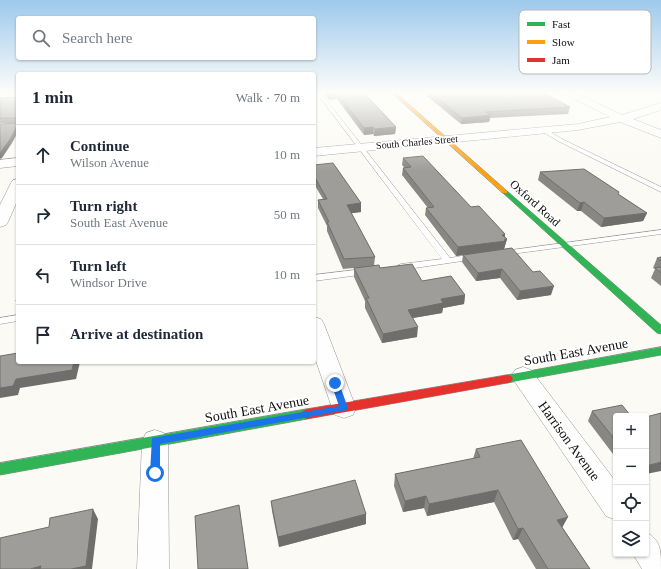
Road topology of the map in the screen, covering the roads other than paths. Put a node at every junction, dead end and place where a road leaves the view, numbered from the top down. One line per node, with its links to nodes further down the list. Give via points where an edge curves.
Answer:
1 (338, 119): 7 (lane)
2 (422, 119): 6 (street, Oxford Road)
3 (622, 119): 4 (street, South Charles Street); 5 (street)
4 (545, 131): 6 (street, South Charles Street); 12 (lane)
5 (661, 134)
6 (446, 140): 7 (street, South Charles Street); 16 (street, Oxford Road)
7 (361, 148): 8 (street, South Charles Street); 19 (lane)
8 (316, 152)
9 (16, 162): 10 (street)
10 (0, 164)
11 (16, 186): 13 (street)
12 (661, 190)
13 (6, 198): 14 (street)
14 (0, 222)
15 (661, 232): 16 (lane)
16 (564, 245): 17 (lane); 26 (street, Oxford Road)
17 (498, 254)
18 (483, 256): 19 (lane)
19 (447, 260): 20 (lane)
20 (394, 268)
21 (372, 271): 22 (lane)
22 (316, 278)
23 (16, 318): 24 (lane)
24 (0, 321)
25 (316, 330): 29 (street)
26 (661, 331)
27 (661, 351): 28 (street, South East Avenue)
28 (522, 376): 29 (street, South East Avenue); 32 (street, Harrison Avenue)
29 (344, 408): 30 (street, South East Avenue)
30 (155, 441): 31 (street, South East Avenue); 34 (street)
31 (0, 469)
32 (613, 502)
33 (649, 552): 35 (street)
34 (153, 569)
35 (661, 569)

